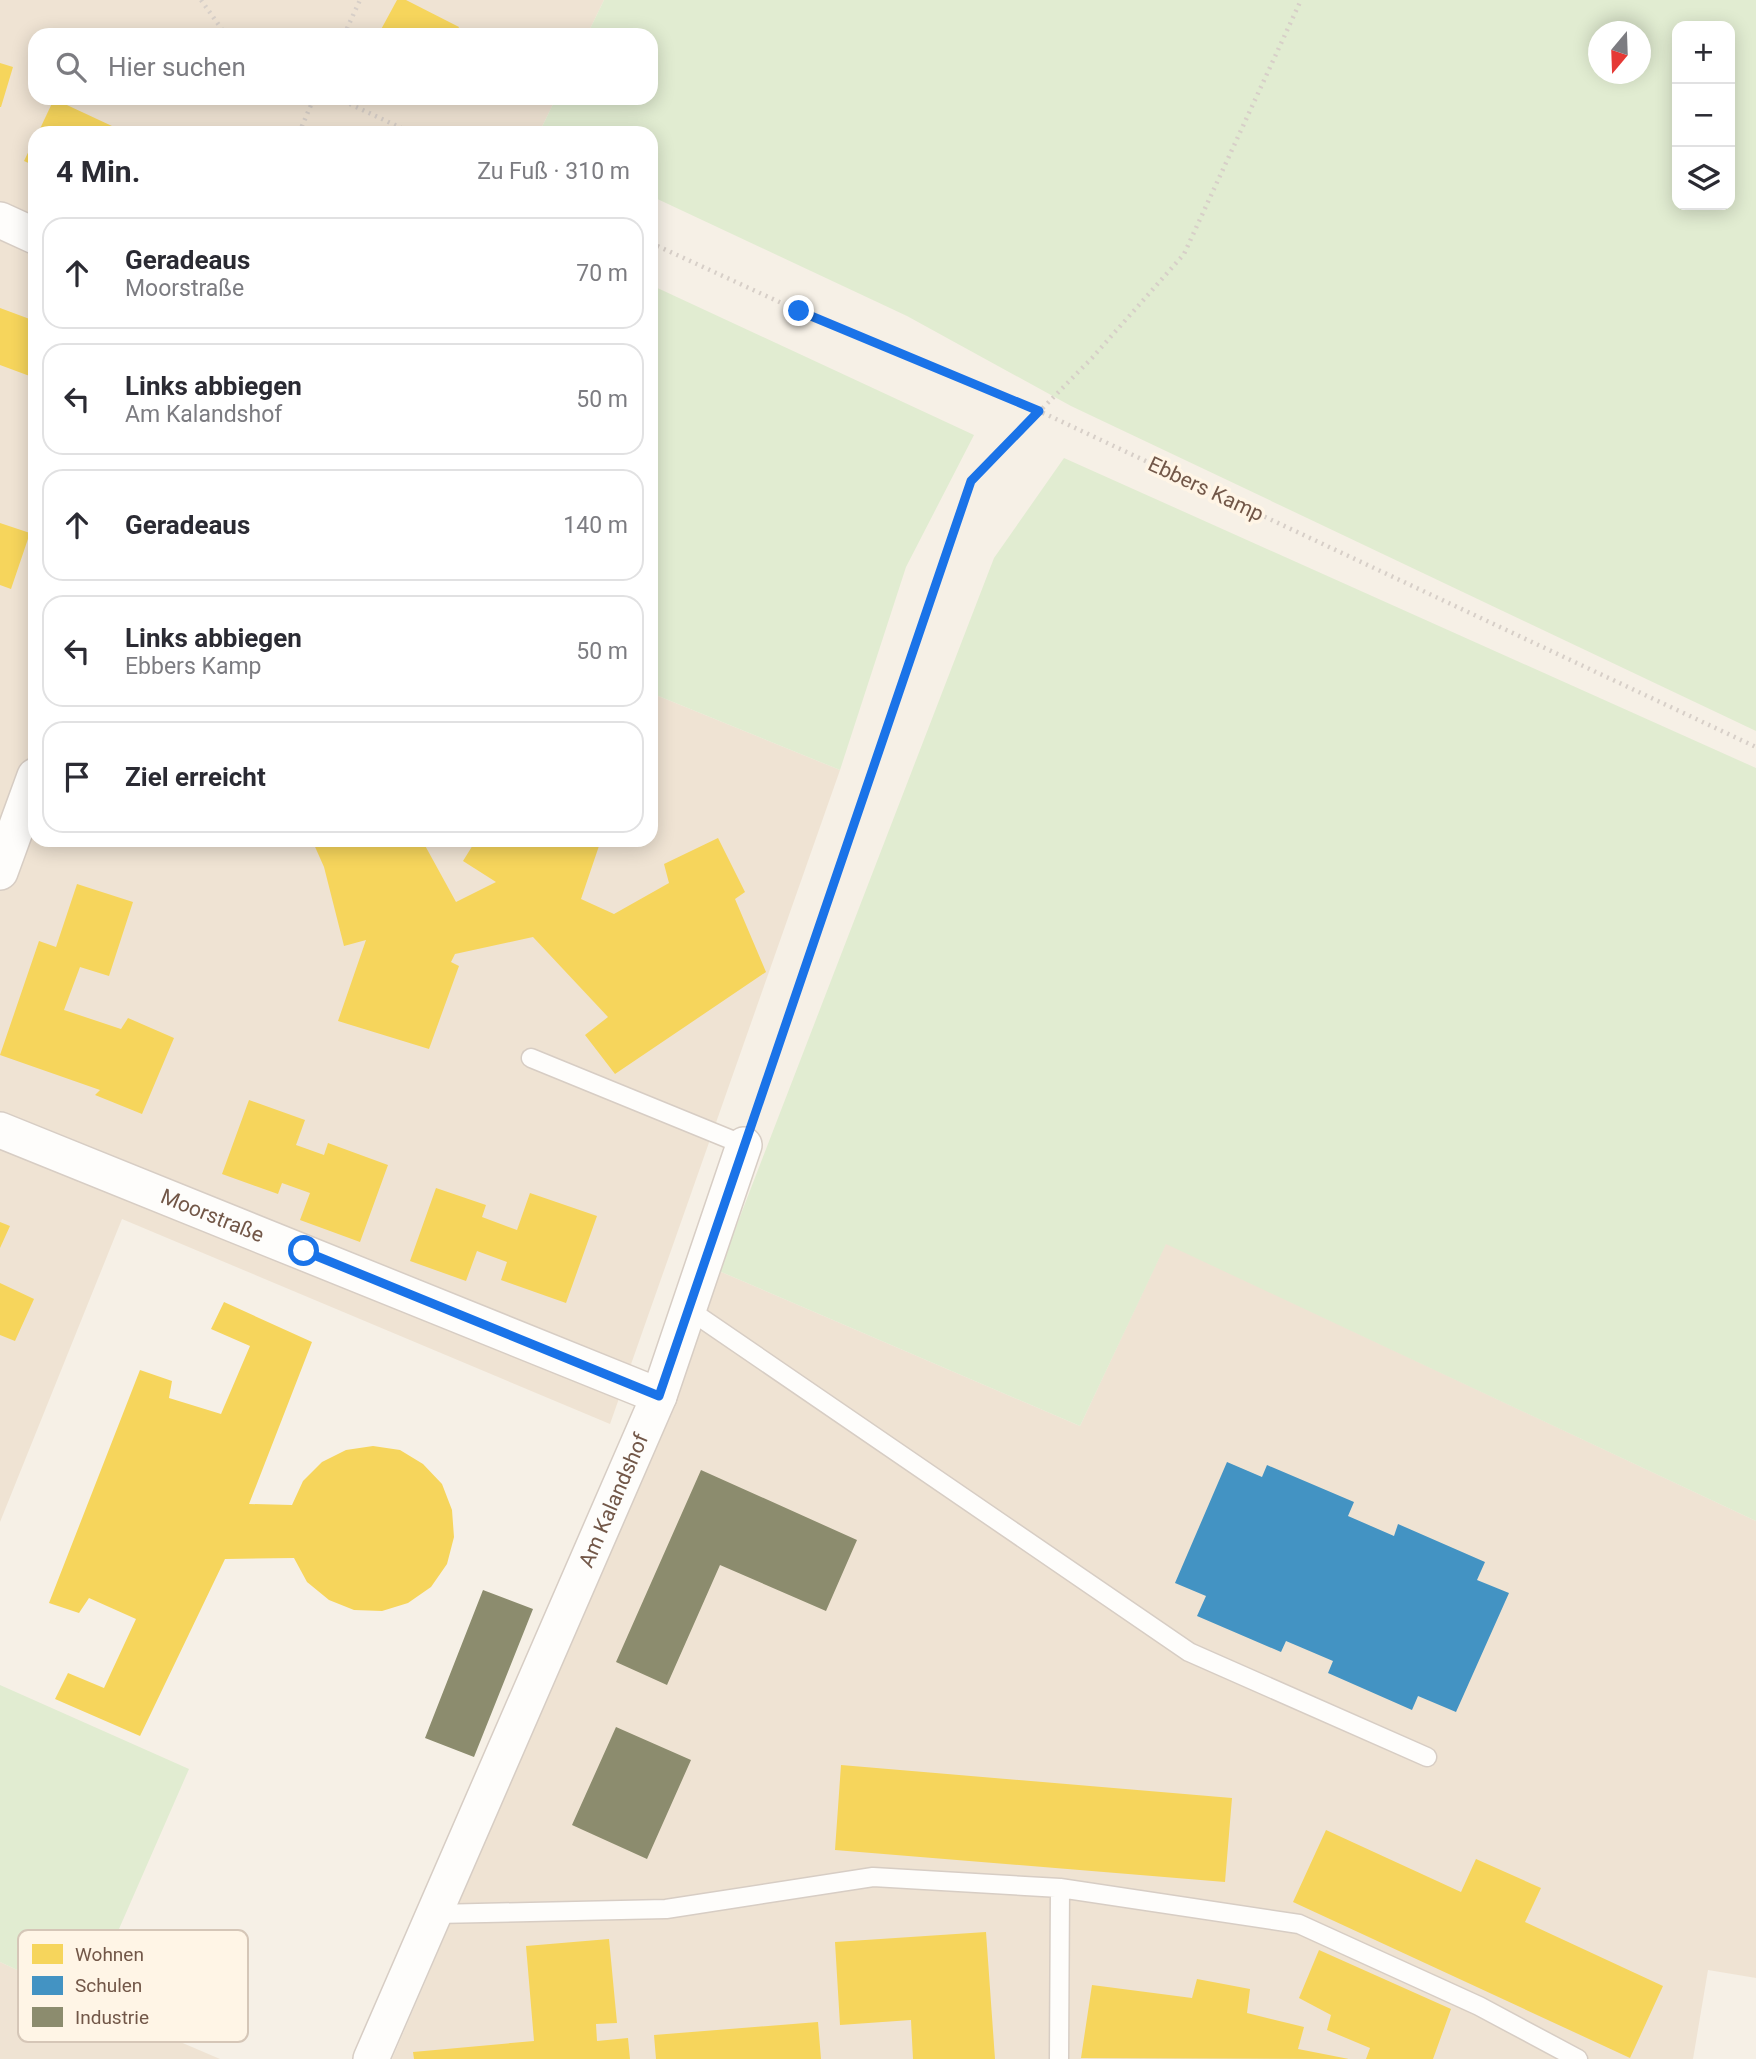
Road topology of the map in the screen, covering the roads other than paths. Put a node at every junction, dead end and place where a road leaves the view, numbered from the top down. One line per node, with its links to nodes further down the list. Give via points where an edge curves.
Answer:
1 (0, 219): 2 (street)
2 (28, 233)
3 (28, 795): 4 (street)
4 (0, 872)
5 (531, 1058): 7 (lane)
6 (0, 1130): 9 (street, Moorstraße)
7 (744, 1145): 8 (street, Am Kalandshof)
8 (688, 1309): 9 (street, Am Kalandshof); 10 (lane, via 1189,1652)
9 (659, 1396): 12 (street, Am Kalandshof)
10 (1427, 1757)
11 (1060, 1888): 12 (lane, via 873,1877 666,1909); 14 (lane); 15 (lane, via 1300,1924 1479,2006)
12 (435, 1913): 13 (street, Am Kalandshof)
13 (371, 2059)
14 (1059, 2059)
15 (1578, 2059)

